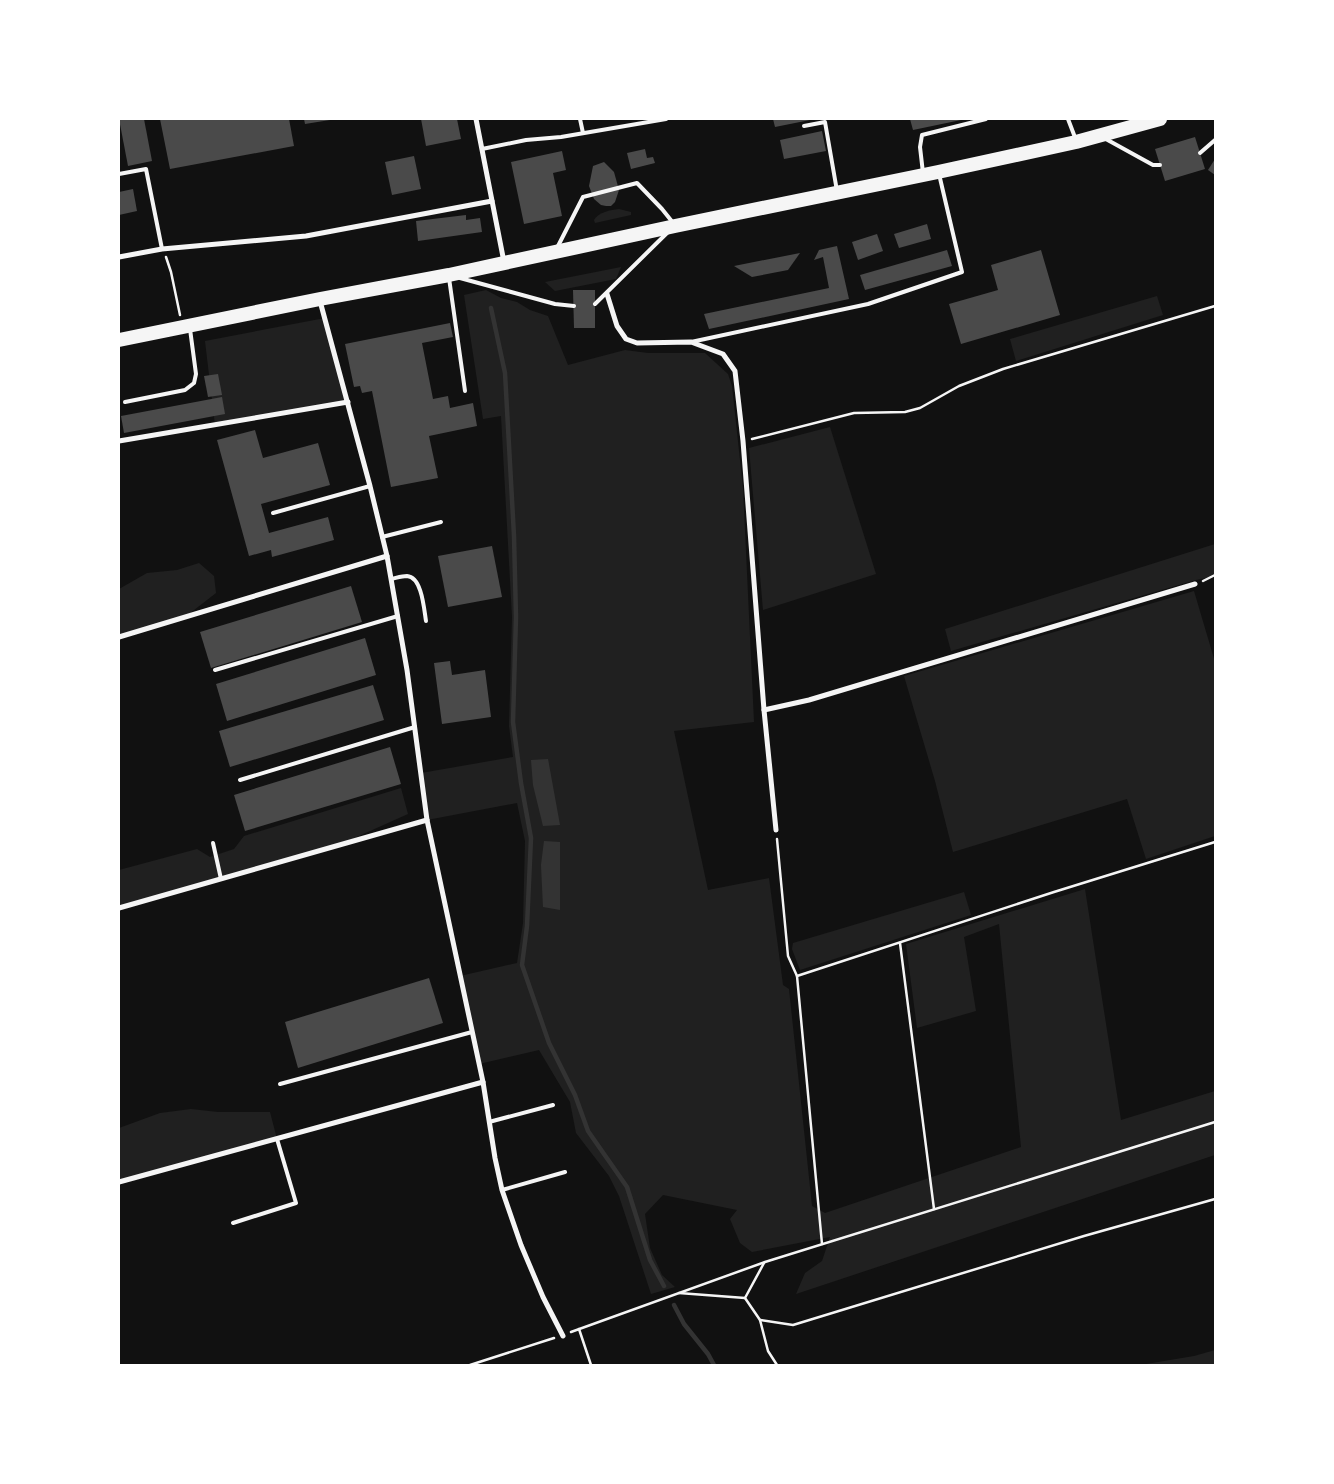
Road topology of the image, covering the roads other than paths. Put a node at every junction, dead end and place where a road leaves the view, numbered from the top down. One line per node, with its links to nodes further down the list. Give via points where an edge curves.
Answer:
1 (476, 119): 12 (street)
2 (580, 119): 8 (lane)
3 (666, 119): 8 (lane)
4 (986, 119): 17 (lane, via 922,135 920,147)
5 (1068, 119): 11 (lane)
6 (1160, 119): 9 (highway)
7 (804, 126): 18 (lane, via 825,122)
8 (583, 133): 12 (lane)
9 (1100, 136): 11 (highway); 14 (lane, via 1153,165)
10 (1215, 140): 13 (lane)
11 (1076, 142): 15 (highway)
12 (482, 149): 19 (street)
13 (1200, 153)
14 (1160, 165)
15 (938, 172): 17 (highway); 32 (lane, via 962,272 868,304)
16 (119, 174): 21 (lane, via 146,169)
17 (924, 175): 18 (highway)
18 (838, 193): 20 (highway)
19 (492, 201): 21 (street, via 306,236); 24 (street)
20 (675, 226): 22 (highway); 22 (lane, via 637,183 583,197); 26 (lane)
21 (162, 249): 23 (street)
22 (554, 252): 24 (highway)
23 (119, 256)
24 (504, 262): 25 (highway)
25 (449, 274): 27 (highway); 29 (lane, via 555,304); 33 (lane)
26 (606, 294): 28 (lane); 32 (street, via 617,326 626,339 637,344)
27 (320, 299): 30 (highway); 35 (street)
28 (595, 304)
29 (574, 306)
30 (186, 327): 31 (highway); 34 (lane, via 196,374 194,383 185,390)
31 (119, 340)
32 (691, 342): 48 (street, via 723,354 735,371)
33 (465, 391)
34 (125, 402)
35 (348, 402): 36 (street); 37 (street)
36 (119, 441)
37 (370, 486): 38 (lane); 40 (street)
38 (273, 512)
39 (441, 522): 40 (lane)
40 (382, 537): 41 (street)
41 (387, 556): 42 (street); 46 (street)
42 (391, 579): 44 (street); 45 (lane, via 408,576 414,579 419,585)
43 (1195, 584): 48 (street, via 809,700)
44 (398, 616): 47 (lane); 49 (street)
45 (426, 621)
46 (119, 637)
47 (215, 670)
48 (764, 710): 52 (street)
49 (415, 727): 50 (lane); 51 (street)
50 (240, 780)
51 (427, 820): 54 (street); 56 (street)
52 (776, 830)
53 (213, 843): 54 (lane)
54 (221, 879): 55 (street)
55 (119, 908)
56 (472, 1032): 57 (street); 58 (lane)
57 (483, 1082): 60 (street); 61 (street)
58 (280, 1084)
59 (554, 1105): 60 (lane)
60 (489, 1122): 64 (street)
61 (277, 1139): 63 (street); 65 (lane, via 296,1203)
62 (565, 1172): 64 (lane)
63 (119, 1182)
64 (502, 1190): 66 (street, via 542,1297)
65 (233, 1223)
66 (563, 1336)

